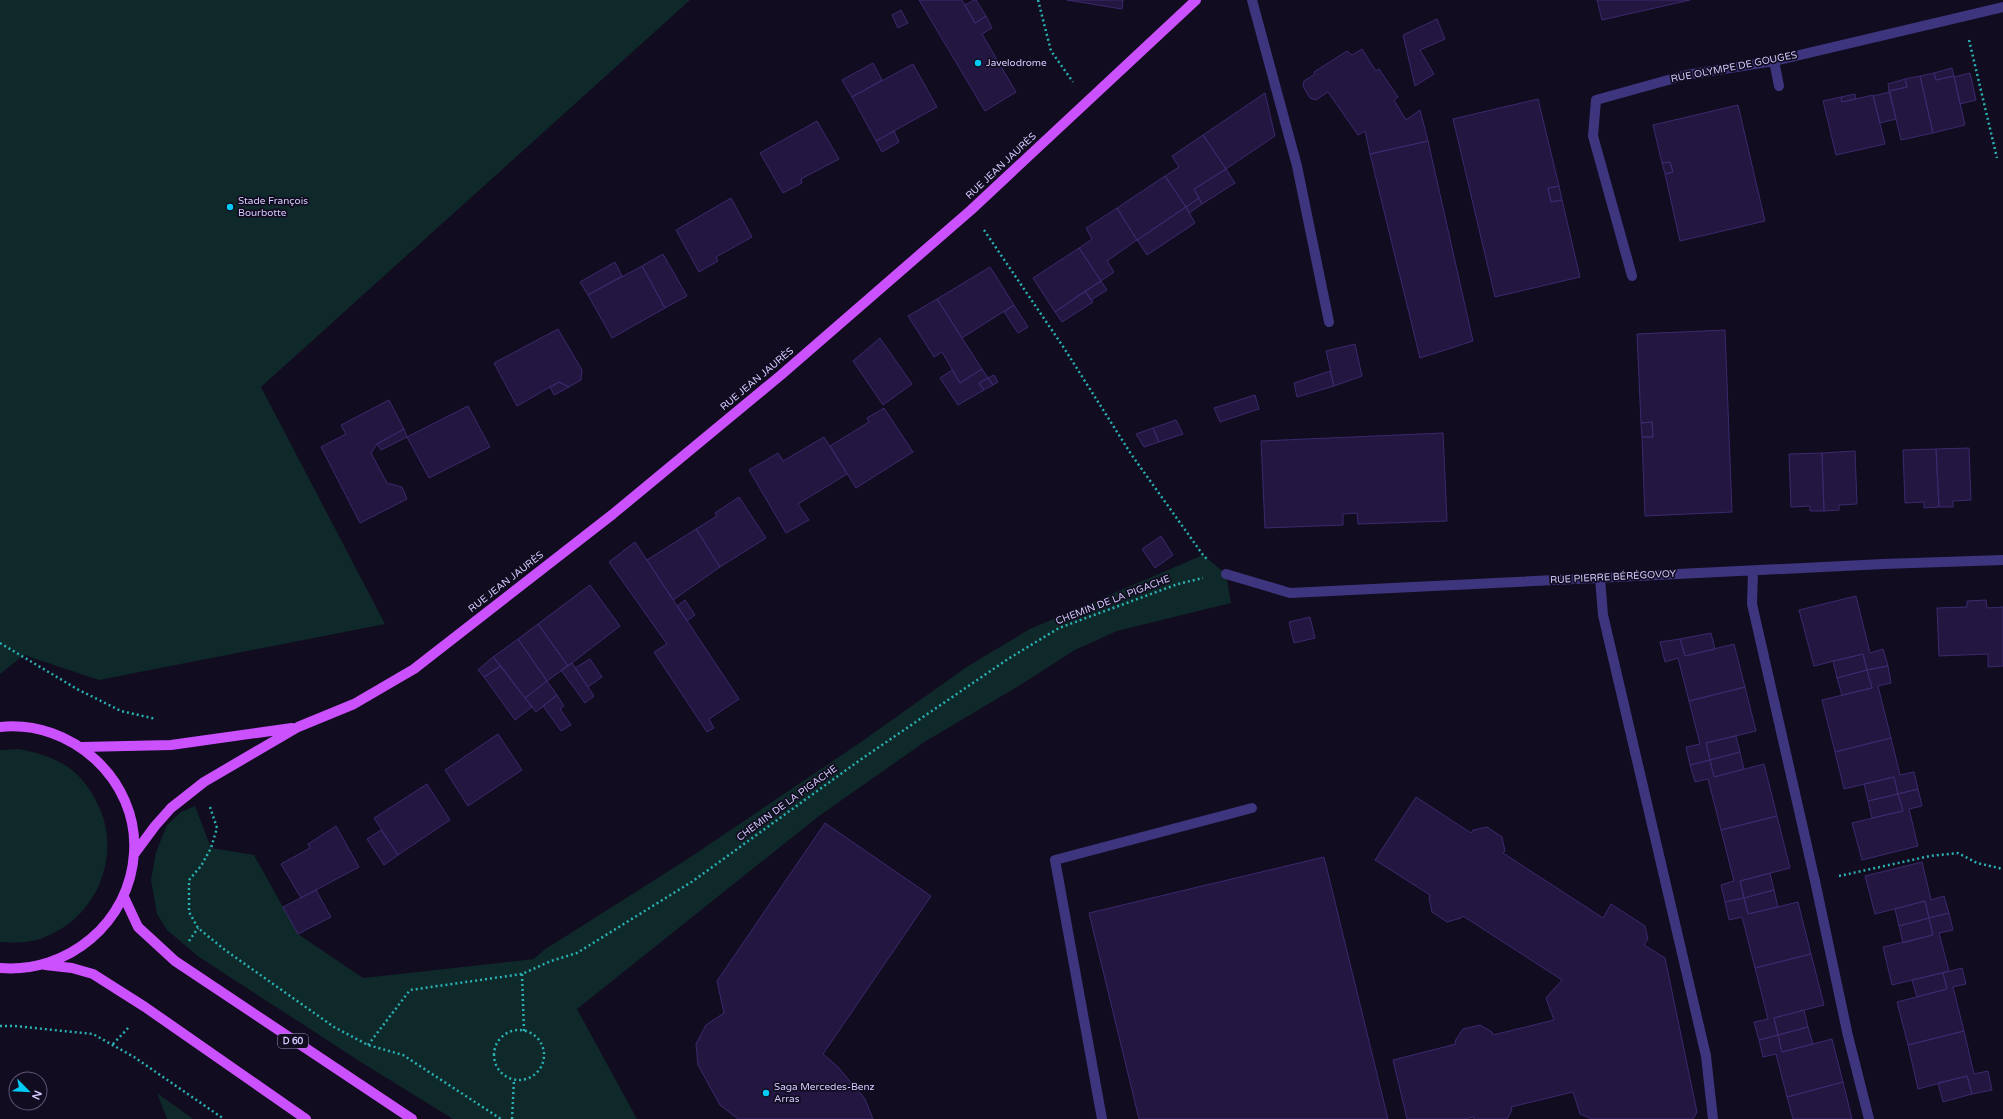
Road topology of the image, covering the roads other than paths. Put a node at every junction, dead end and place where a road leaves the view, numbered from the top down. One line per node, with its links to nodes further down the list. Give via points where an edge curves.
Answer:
1 (1196, 0): 13 (main road, RUE JEAN JAURÈS, via 971,210 781,375 613,514 414,669 354,704)
2 (1252, 0): 7 (street, via 1297,166)
3 (2003, 7): 4 (street, RUE OLYMPE DE GOUGES)
4 (1774, 61): 5 (street); 6 (street, RUE OLYMPE DE GOUGES, via 1686,75 1596,100 1593,136)
5 (1779, 86)
6 (1632, 276)
7 (1329, 322)
8 (2003, 560): 9 (street, RUE PIERRE BÉRÉGOVOY)
9 (1753, 571): 11 (street, RUE PIERRE BÉRÉGOVOY); 24 (street, via 1752,604 1816,881 1848,1036)
10 (1226, 574): 11 (street, RUE PIERRE BÉRÉGOVOY, via 1290,593)
11 (1600, 578): 23 (street, via 1603,615 1706,1056)
12 (0, 727): 14 (main road, via 36,728 60,735)
13 (298, 727): 14 (main road, via 171,745); 16 (main road, via 204,782 171,808)
14 (82, 747): 16 (main road, via 108,772 124,799 133,828)
15 (1252, 808): 22 (street, via 1055,860)
16 (134, 853): 17 (main road)
17 (124, 897): 18 (main road, via 107,924 89,942 67,956); 21 (main road, D 60, via 138,927 175,961)
18 (43, 965): 19 (main road, via 21,969); 20 (main road, via 72,968 93,974)
19 (0, 968)
20 (306, 1119)
21 (412, 1119)
22 (1102, 1119)
23 (1713, 1119)
24 (1869, 1119)

